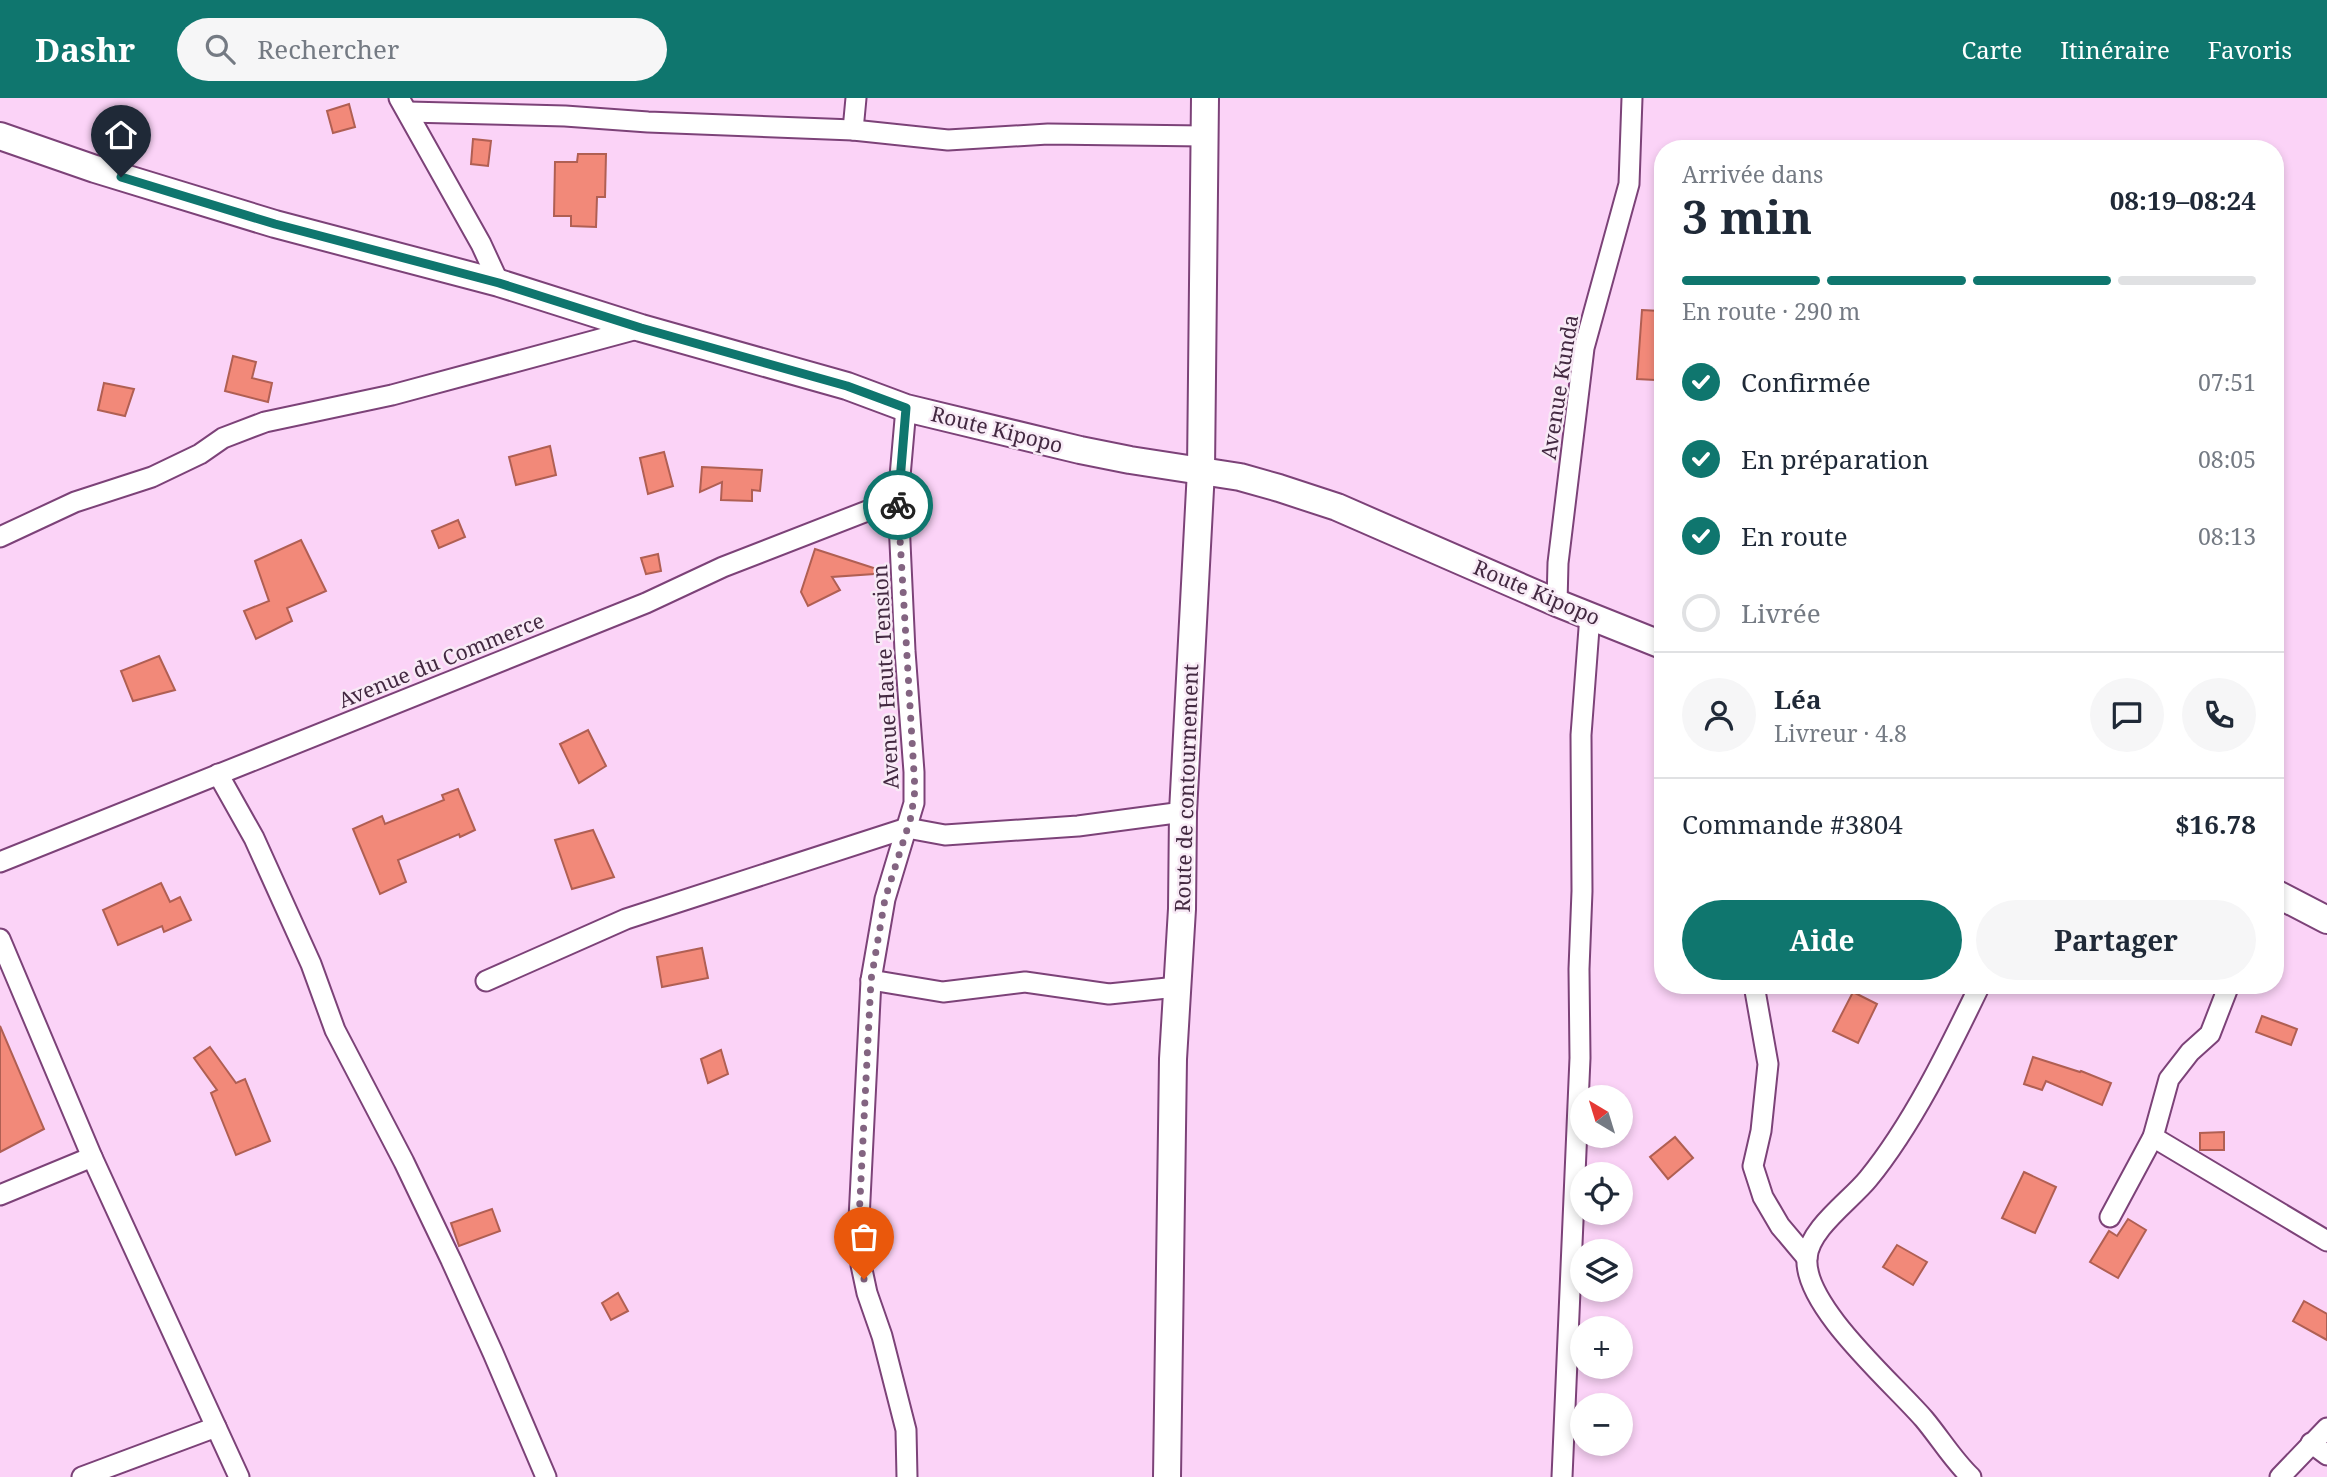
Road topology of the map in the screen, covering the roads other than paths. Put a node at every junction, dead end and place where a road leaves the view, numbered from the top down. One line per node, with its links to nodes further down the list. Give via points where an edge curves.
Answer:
1 (856, 98): 5 (street)
2 (1205, 98): 7 (main road, Route de contournement)
3 (1632, 98): 14 (street, Avenue Kunda, via 1629,184 1584,348)
4 (403, 105): 5 (street); 8 (street)
5 (853, 130): 7 (street, via 948,140 1048,134)
6 (0, 136): 8 (main road, Route Kipopo, via 275,224)
7 (1204, 136): 11 (main road, Route de contournement)
8 (499, 283): 9 (main road, Route Kipopo)
9 (641, 328): 10 (main road, Route Kipopo, via 847,386); 13 (street, via 393,395 265,422 223,438 152,477 75,502)
10 (906, 408): 11 (main road, Route Kipopo, via 1080,450); 12 (street, Avenue Haute Tension)
11 (1200, 470): 14 (main road, Route Kipopo, via 1240,477 1337,507); 18 (main road, Route de contournement)
12 (898, 499): 17 (street, Avenue du Commerce); 19 (street, Avenue Haute Tension, via 915,790)
13 (0, 537)
14 (1557, 603): 15 (main road, Route Kipopo)
15 (1590, 615): 16 (main road, Route Kipopo); 44 (street, via 1581,735 1580,1058)
16 (1654, 642)
17 (218, 774): 20 (street, Avenue du Commerce); 41 (street, via 254,838 311,964 335,1030 451,1260)
18 (1183, 812): 19 (street, via 945,835); 26 (main road, Route de contournement)
19 (907, 828): 24 (street, Avenue Haute Tension, via 885,899); 25 (street, via 626,919)
20 (0, 862)
21 (2284, 898): 22 (main road)
22 (2327, 920)
23 (0, 939): 31 (street)
24 (871, 980): 26 (street, via 943,992 1025,982 1109,994); 42 (street, Avenue Haute Tension, via 859,1246 867,1293 906,1430)
25 (486, 981)
26 (1177, 987): 43 (main road, Route de contournement)
27 (1756, 994): 35 (street, via 1768,1064 1753,1166 1763,1197 1780,1226)
28 (1976, 994): 35 (street, via 1896,1140 1854,1196 1815,1234)
29 (2226, 994): 30 (street, via 2210,1034 2169,1079)
30 (2153, 1137): 33 (street); 34 (street)
31 (92, 1157): 32 (street); 36 (street)
32 (0, 1195)
33 (2110, 1217)
34 (2327, 1241)
35 (1807, 1258): 45 (street, via 1814,1289 1829,1313)
36 (216, 1427): 39 (street); 40 (street)
37 (2327, 1428): 38 (street)
38 (2319, 1449): 46 (street)
39 (82, 1477)
40 (239, 1477)
41 (545, 1477)
42 (907, 1477)
43 (1167, 1477)
44 (1562, 1477)
45 (1971, 1477)
46 (2280, 1477)

